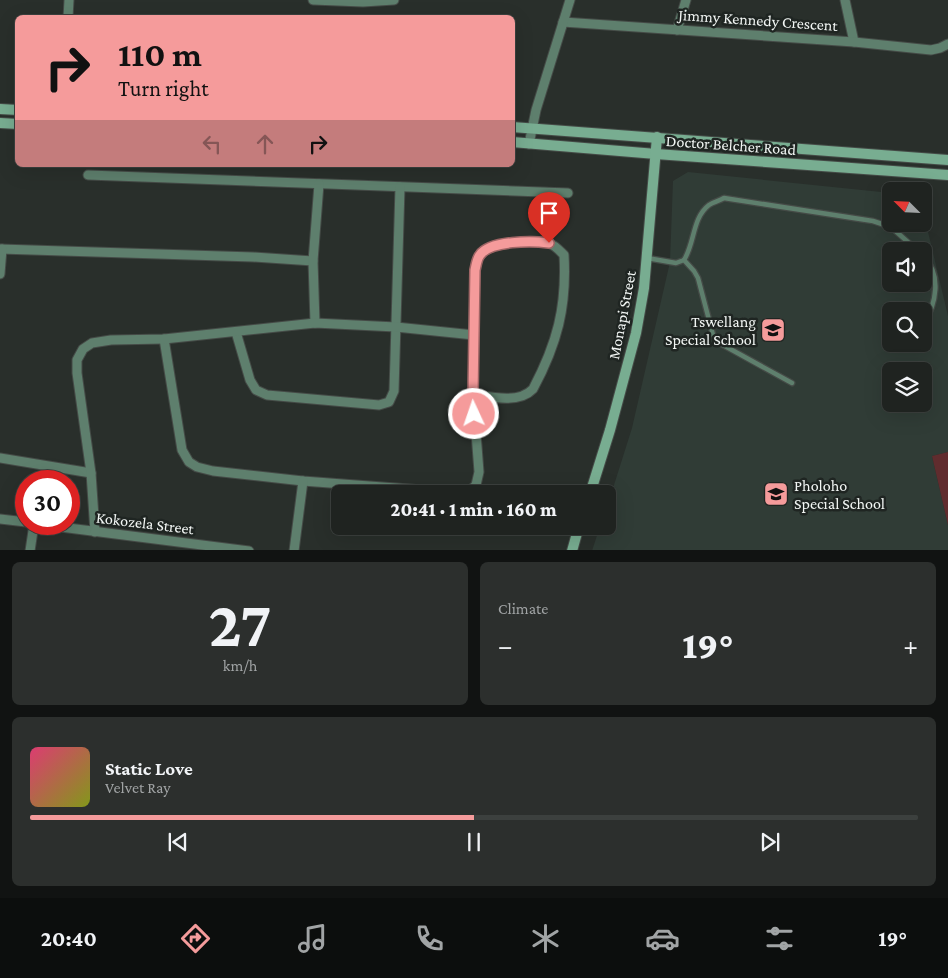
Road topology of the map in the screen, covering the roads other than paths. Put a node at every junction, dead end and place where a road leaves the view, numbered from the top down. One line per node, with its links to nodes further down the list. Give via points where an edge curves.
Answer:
1 (69, 0): 7 (street)
2 (313, 0): 3 (street)
3 (394, 0)
4 (570, 0): 8 (street)
5 (686, 0): 9 (street)
6 (845, 0): 10 (street)
7 (68, 15)
8 (563, 22): 9 (street, Jimmy Kennedy Crescent); 17 (street)
9 (677, 30): 10 (street, Jimmy Kennedy Crescent)
10 (854, 42): 11 (street, Jimmy Kennedy Crescent, via 931,50)
11 (948, 44)
12 (0, 109): 13 (main road)
13 (15, 110)
14 (0, 123): 15 (main road)
15 (15, 124)
16 (515, 127): 17 (main road, Doctor Belcher Road)
17 (532, 128): 18 (main road, Doctor Belcher Road); 20 (street)
18 (657, 137): 21 (main road, Monapi Street); 22 (main road, Doctor Belcher Road)
19 (515, 142): 20 (main road, Doctor Belcher Road)
20 (529, 144): 21 (main road, Doctor Belcher Road)
21 (656, 154): 24 (main road, Doctor Belcher Road); 30 (main road, Monapi Street)
22 (948, 160)
23 (88, 175): 25 (street)
24 (948, 175)
25 (319, 184): 26 (street); 32 (street)
26 (400, 187): 27 (street); 37 (street)
27 (568, 192)
28 (908, 242): 31 (lane, via 891,226 873,221 724,198 709,205 699,216)
29 (1, 249): 32 (street); 34 (street)
30 (647, 258): 31 (lane, via 676,263); 46 (main road, Monapi Street, via 636,333)
31 (684, 260): 41 (lane, via 698,278 713,335 723,345)
32 (313, 261): 36 (street)
33 (932, 272): 35 (lane, via 936,289)
34 (0, 274)
35 (932, 306)
36 (315, 323): 37 (street); 38 (street)
37 (396, 327): 38 (street, via 394,391 389,402 379,405 267,395 256,390); 39 (street)
38 (236, 332): 40 (street)
39 (474, 335): 42 (street); 42 (street, via 475,270 479,255 490,247 534,242 549,243 564,255 563,309 558,330 533,390 514,398)
40 (164, 339): 44 (street, via 92,343 83,349 77,360); 45 (street, via 182,450 189,462 213,471)
41 (792, 383)
42 (473, 394): 45 (street, via 479,472 476,485 470,492)
43 (0, 458): 44 (street)
44 (91, 473): 50 (street)
45 (303, 481): 55 (street)
46 (593, 485)
47 (0, 519): 48 (street)
48 (15, 521)
49 (80, 530): 50 (street, Kokozela Street)
50 (95, 532): 54 (street, Kokozela Street)
51 (33, 535): 53 (street)
52 (576, 535): 56 (main road)
53 (30, 550)
54 (249, 550)
55 (294, 550)
56 (572, 550)

